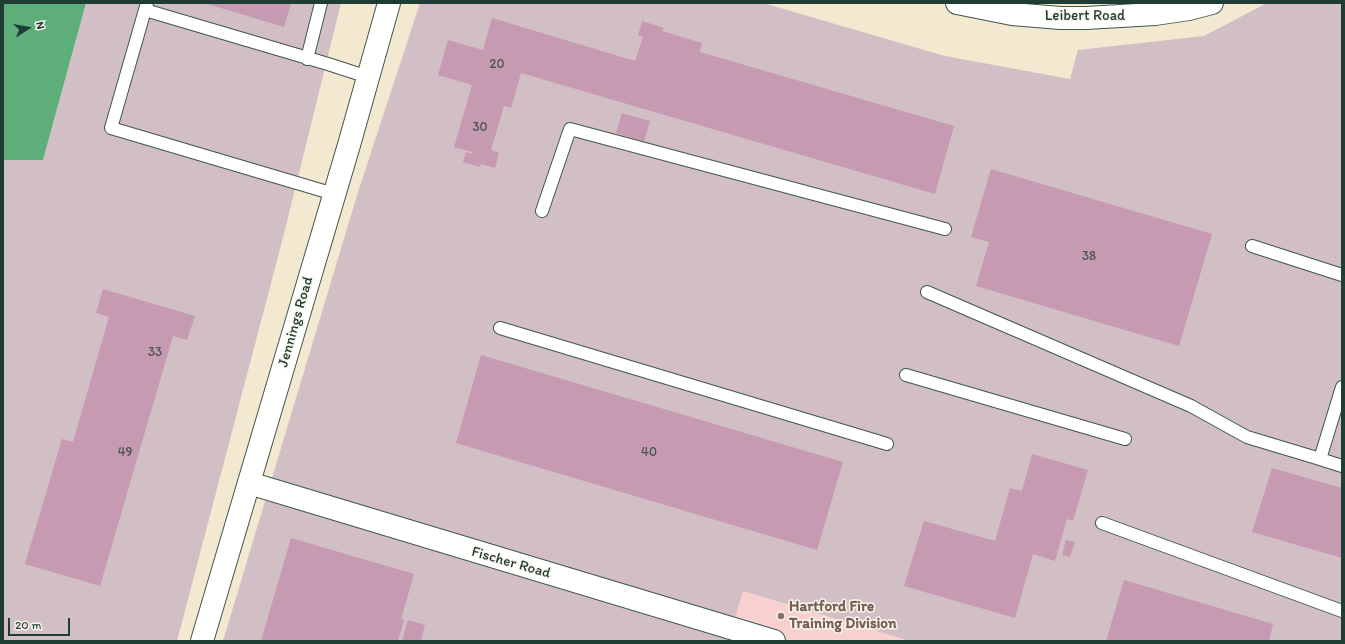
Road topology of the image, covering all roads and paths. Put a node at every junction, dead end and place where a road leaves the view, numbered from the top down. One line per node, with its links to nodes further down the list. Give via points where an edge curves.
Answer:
1 (321, 3): 6 (lane)
2 (389, 3): 7 (street, Jennings Road)
3 (957, 3): 4 (street, Leibert Road, via 1012,14 1060,18 1155,14)
4 (1212, 3)
5 (146, 6): 6 (lane); 8 (lane, via 112,128)
6 (307, 58): 7 (lane)
7 (368, 77): 8 (street, Jennings Road)
8 (334, 194): 21 (street, Jennings Road)
9 (542, 211): 10 (lane, via 570,129)
10 (945, 229)
11 (1252, 246): 12 (lane)
12 (1342, 275)
13 (927, 292): 19 (lane, via 1191,406 1247,436)
14 (500, 328): 18 (lane)
15 (906, 375): 17 (lane)
16 (1342, 387): 19 (lane)
17 (1125, 439)
18 (887, 444)
19 (1320, 459): 20 (lane)
20 (1342, 466)
21 (249, 483): 24 (street, Jennings Road); 25 (street, Fischer Road)
22 (1102, 523): 23 (lane)
23 (1342, 611)
24 (202, 641)
25 (774, 641)

